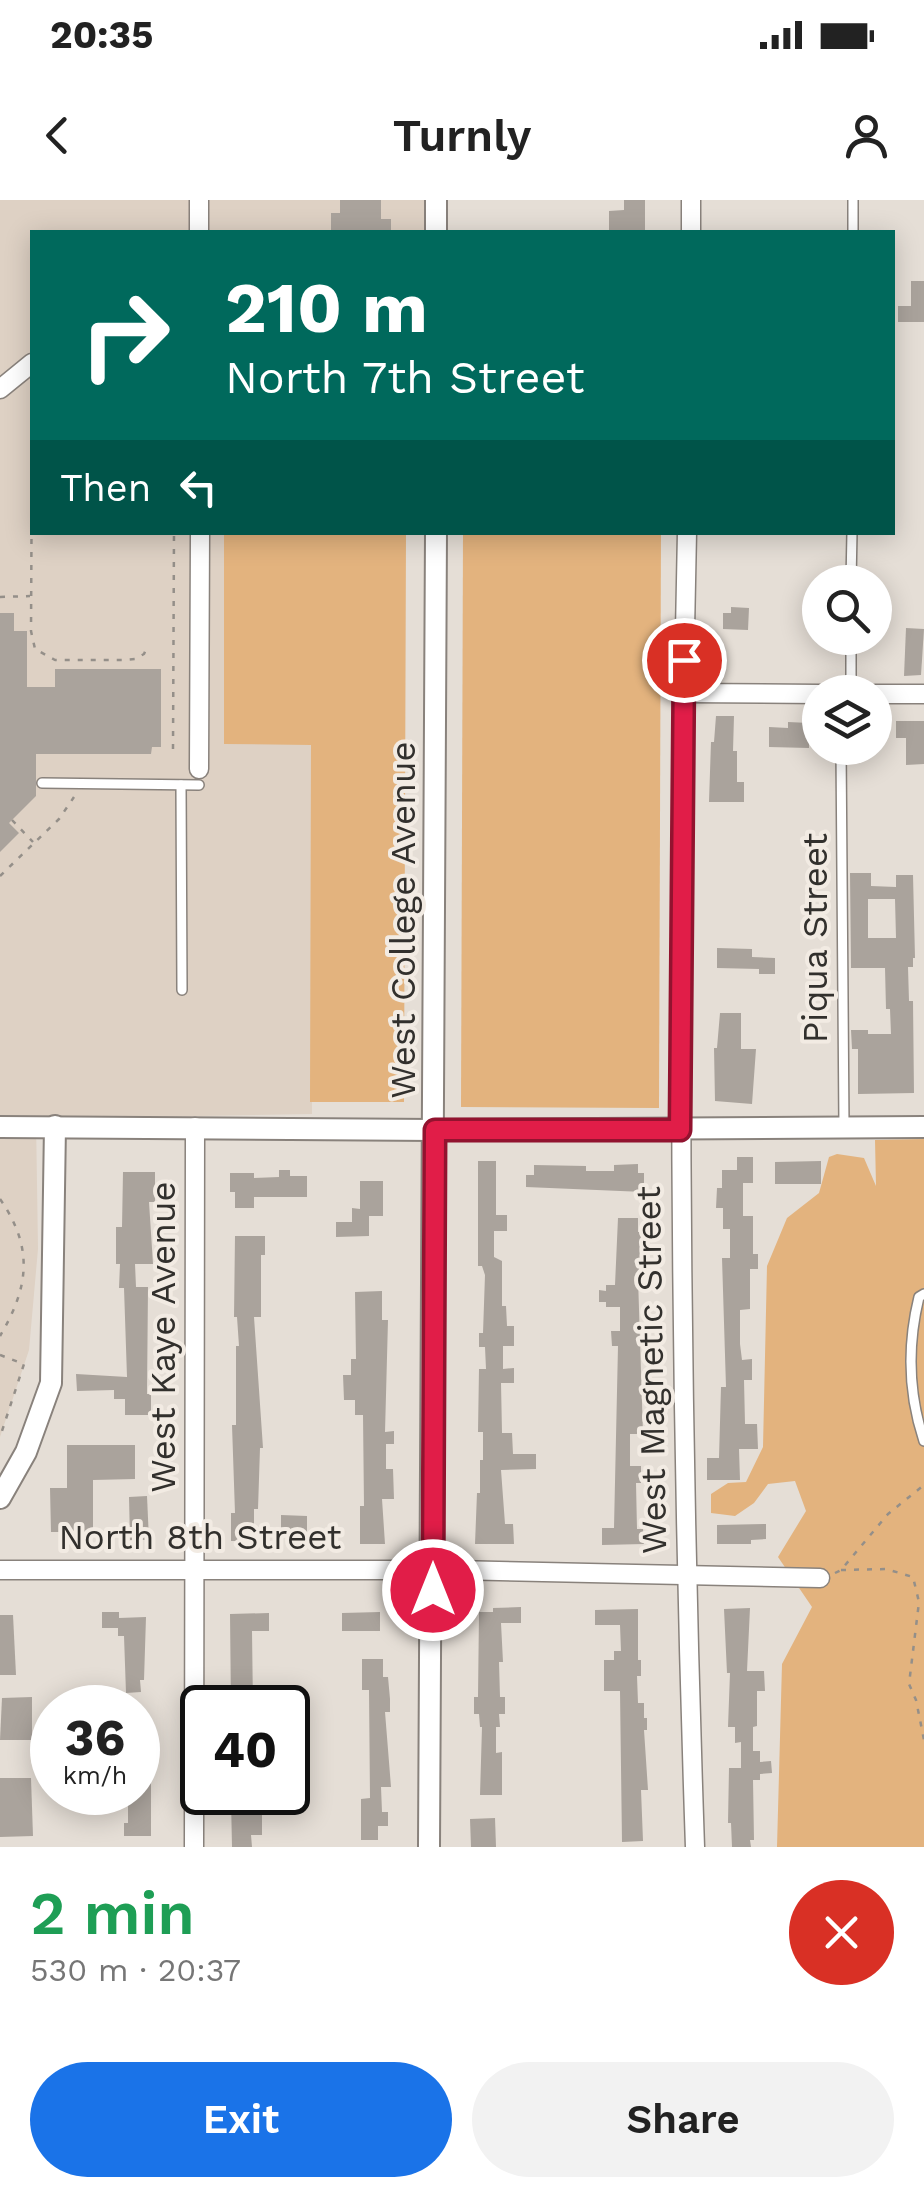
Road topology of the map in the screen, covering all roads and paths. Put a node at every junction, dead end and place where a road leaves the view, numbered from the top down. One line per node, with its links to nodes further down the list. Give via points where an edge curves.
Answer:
1 (199, 200): 5 (street)
2 (436, 200): 6 (street)
3 (691, 200): 7 (street)
4 (853, 200): 8 (lane)
5 (200, 230)
6 (436, 230)
7 (692, 230)
8 (852, 230)
9 (30, 365): 10 (street)
10 (0, 389)
11 (31, 535): 18 (path)
12 (174, 535): 25 (path)
13 (200, 535): 27 (street)
14 (436, 535): 40 (street, West College Avenue)
15 (687, 535): 21 (street, West Magnetic Street)
16 (852, 535): 17 (lane)
17 (851, 565)
18 (31, 596): 19 (path); 20 (path, via 32,640 48,658 135,659)
19 (0, 597)
20 (148, 645)
21 (684, 692): 22 (street); 41 (street, West Magnetic Street)
22 (802, 694)
23 (892, 694): 24 (street)
24 (924, 694)
25 (173, 750)
26 (841, 765): 39 (lane, Piqua Street)
27 (199, 777): 29 (lane)
28 (42, 783): 29 (lane)
29 (181, 785): 34 (lane)
30 (79, 793): 32 (path)
31 (12, 820): 32 (path)
32 (34, 843): 33 (path)
33 (0, 876)
34 (182, 990)
35 (55, 1126): 36 (street); 37 (street); 49 (street, via 51,1383 26,1452)
36 (0, 1127)
37 (195, 1127): 40 (street); 50 (street, West Kaye Avenue)
38 (924, 1127): 39 (street)
39 (844, 1129): 41 (street)
40 (435, 1130): 41 (street); 52 (street, West College Avenue)
41 (680, 1130): 54 (street, West Magnetic Street)
42 (0, 1200): 44 (path, via 20,1238 24,1276)
43 (924, 1294): 47 (lane, via 911,1330 910,1380)
44 (0, 1336)
45 (0, 1355): 46 (path, via 24,1364)
46 (0, 1436)
47 (924, 1441)
48 (924, 1484): 53 (path, via 888,1514)
49 (0, 1498)
50 (196, 1568): 51 (street, North 8th Street); 52 (street, North 8th Street); 59 (street, West Kaye Avenue)
51 (0, 1570)
52 (433, 1570): 54 (street, North 8th Street); 60 (street, West College Avenue)
53 (842, 1570): 55 (path); 57 (path, via 913,1576 919,1602 909,1684)
54 (686, 1575): 55 (street, North 8th Street); 61 (street, West Magnetic Street)
55 (820, 1578)
56 (924, 1697): 57 (path)
57 (916, 1700): 58 (path)
58 (924, 1740)
59 (194, 1847)
60 (430, 1847)
61 (695, 1847)

